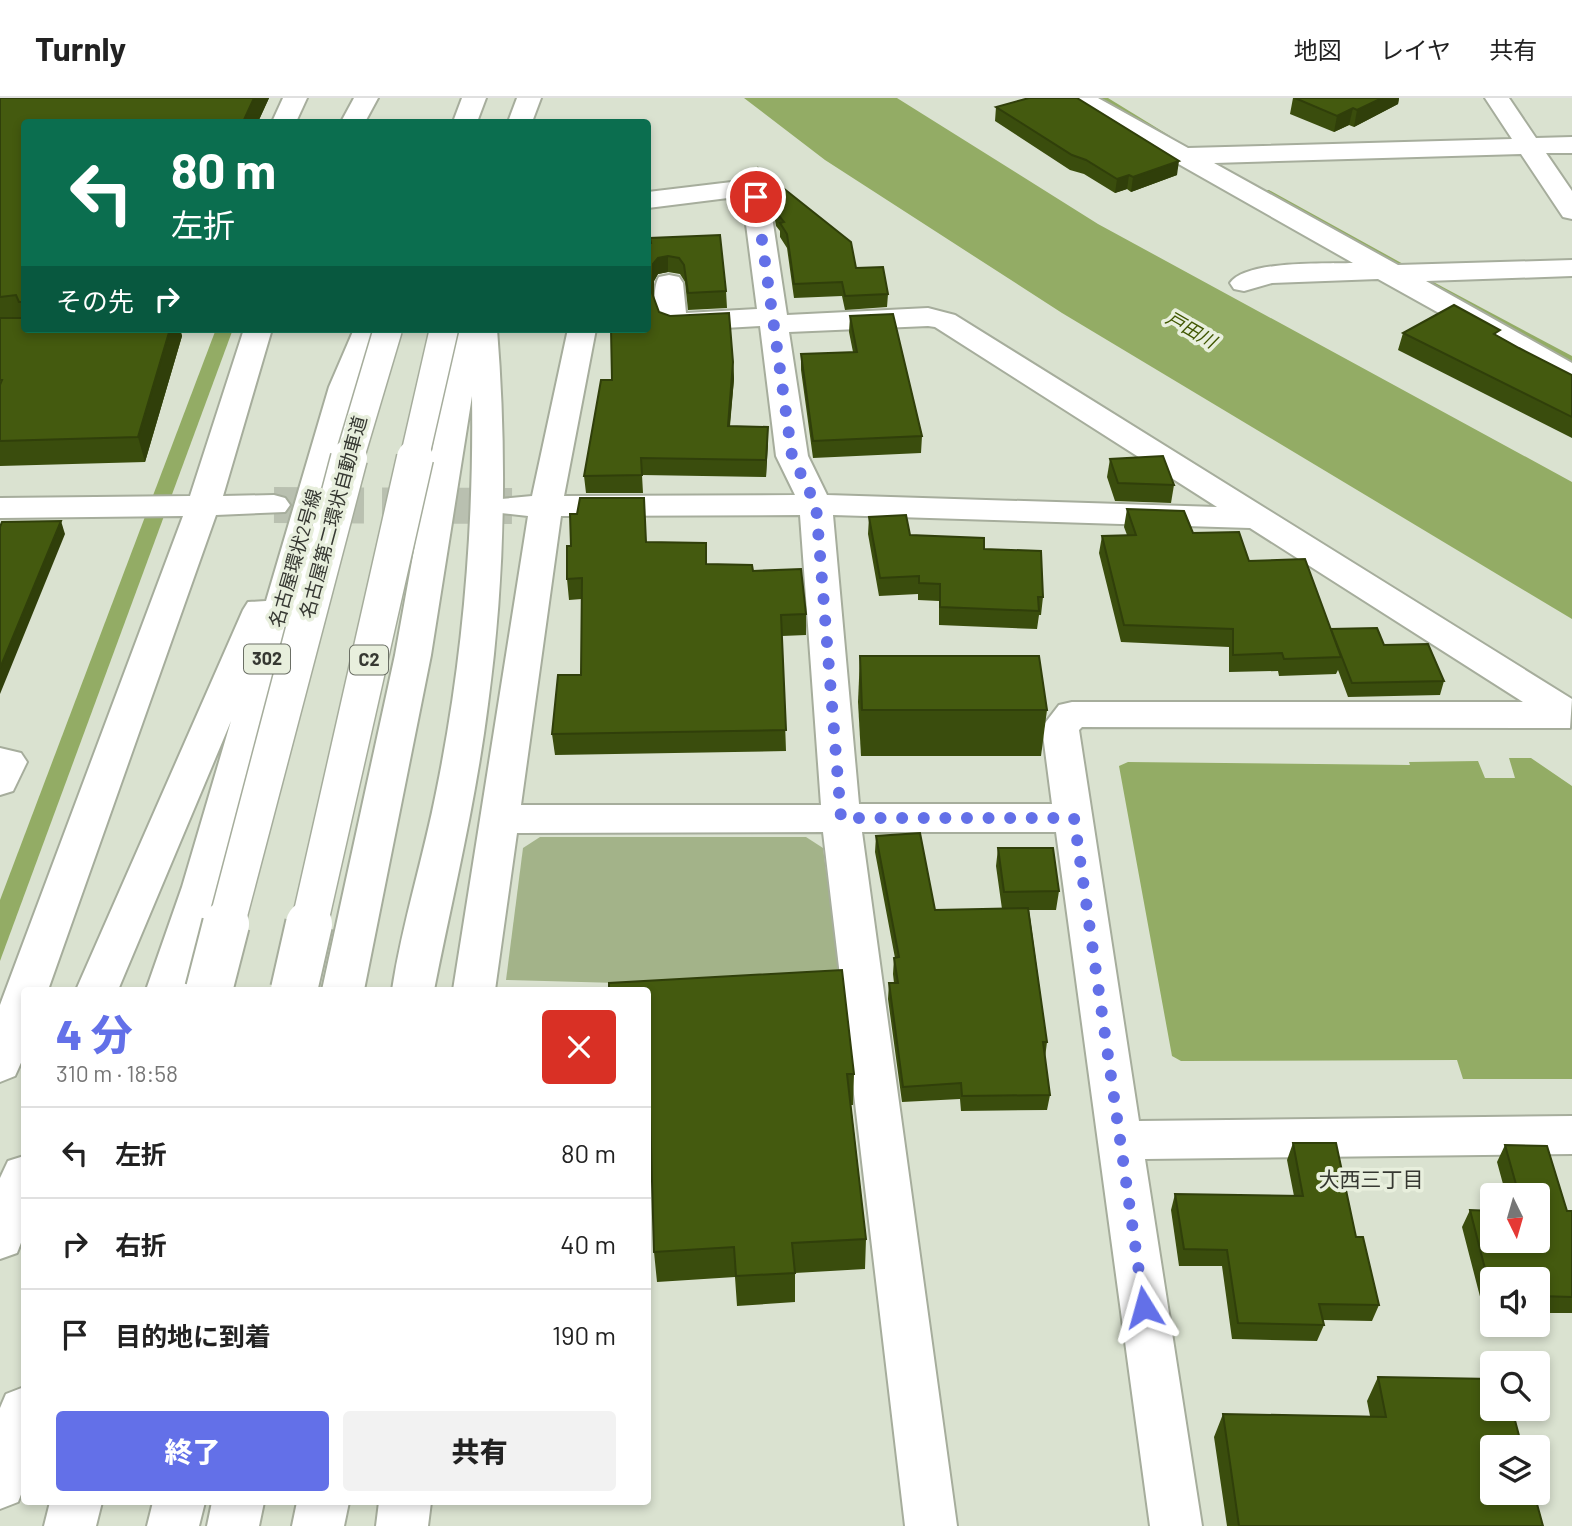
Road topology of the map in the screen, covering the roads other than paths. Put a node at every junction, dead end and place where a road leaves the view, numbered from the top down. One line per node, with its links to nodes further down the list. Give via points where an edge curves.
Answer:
1 (295, 98): 9 (main road)
2 (366, 98): 10 (main road)
3 (474, 98): 8 (main road)
4 (512, 98): 11 (main road)
5 (530, 98): 12 (main road)
6 (1080, 98): 15 (main road)
7 (1497, 98): 14 (main road)
8 (458, 117)
9 (285, 119)
10 (355, 119)
11 (505, 119)
12 (521, 119)
13 (1572, 145): 14 (main road)
14 (1530, 146): 15 (main road); 17 (main road)
15 (1181, 156): 19 (main road)
16 (651, 200): 22 (main road, via 740,189 756,197)
17 (1572, 211)
18 (1572, 268): 19 (main road)
19 (1386, 272): 21 (main road, via 1270,275); 30 (main road)
20 (669, 283): 22 (main road, via 672,322)
21 (1244, 283)
22 (773, 321): 34 (main road, via 792,456); 37 (main road, via 928,317 945,321)
23 (256, 333): 32 (main road)
24 (366, 333): 31 (main road, 名古屋環状2号線 / 302, via 344,387)
25 (387, 333): 47 (main road, 名古屋第二環状自動車道, bridge, via 365,398)
26 (443, 333): 48 (main road, C2, bridge)
27 (467, 333): 49 (main road, via 412,655)
28 (483, 333): 50 (main road, via 489,397 484,596 462,758)
29 (581, 333): 35 (main road)
30 (1572, 375)
31 (321, 468): 45 (main road); 46 (main road, 名古屋環状2号線 / 302, via 202,887)
32 (192, 504): 33 (main road); 36 (main road); 44 (main road)
33 (274, 505)
34 (816, 505): 35 (main road); 37 (main road); 41 (main road)
35 (529, 507): 43 (main road)
36 (0, 508)
37 (1255, 518): 38 (main road)
38 (1571, 716): 42 (main road, via 1072,715 1060,727)
39 (0, 761): 40 (main road, via 8,762)
40 (0, 782)
41 (841, 818): 42 (main road); 43 (main road); 70 (main road)
42 (1074, 818): 55 (main road)
43 (498, 819): 51 (main road)
44 (28, 987)
45 (98, 987)
46 (168, 987)
47 (210, 987)
48 (295, 987)
49 (343, 987)
50 (413, 987)
51 (474, 987)
52 (21, 1004): 53 (main road)
53 (0, 1064)
54 (1572, 1135): 55 (main road)
55 (1120, 1140): 71 (main road)
56 (21, 1183): 57 (main road)
57 (0, 1238)
58 (21, 1420): 59 (main road)
59 (0, 1484)
60 (75, 1505): 65 (main road)
61 (178, 1505): 66 (main road)
62 (237, 1505): 67 (main road)
63 (322, 1505): 68 (main road)
64 (405, 1505): 69 (main road)
65 (70, 1526)
66 (173, 1526)
67 (233, 1526)
68 (318, 1526)
69 (402, 1526)
70 (931, 1526)
71 (1175, 1526)

